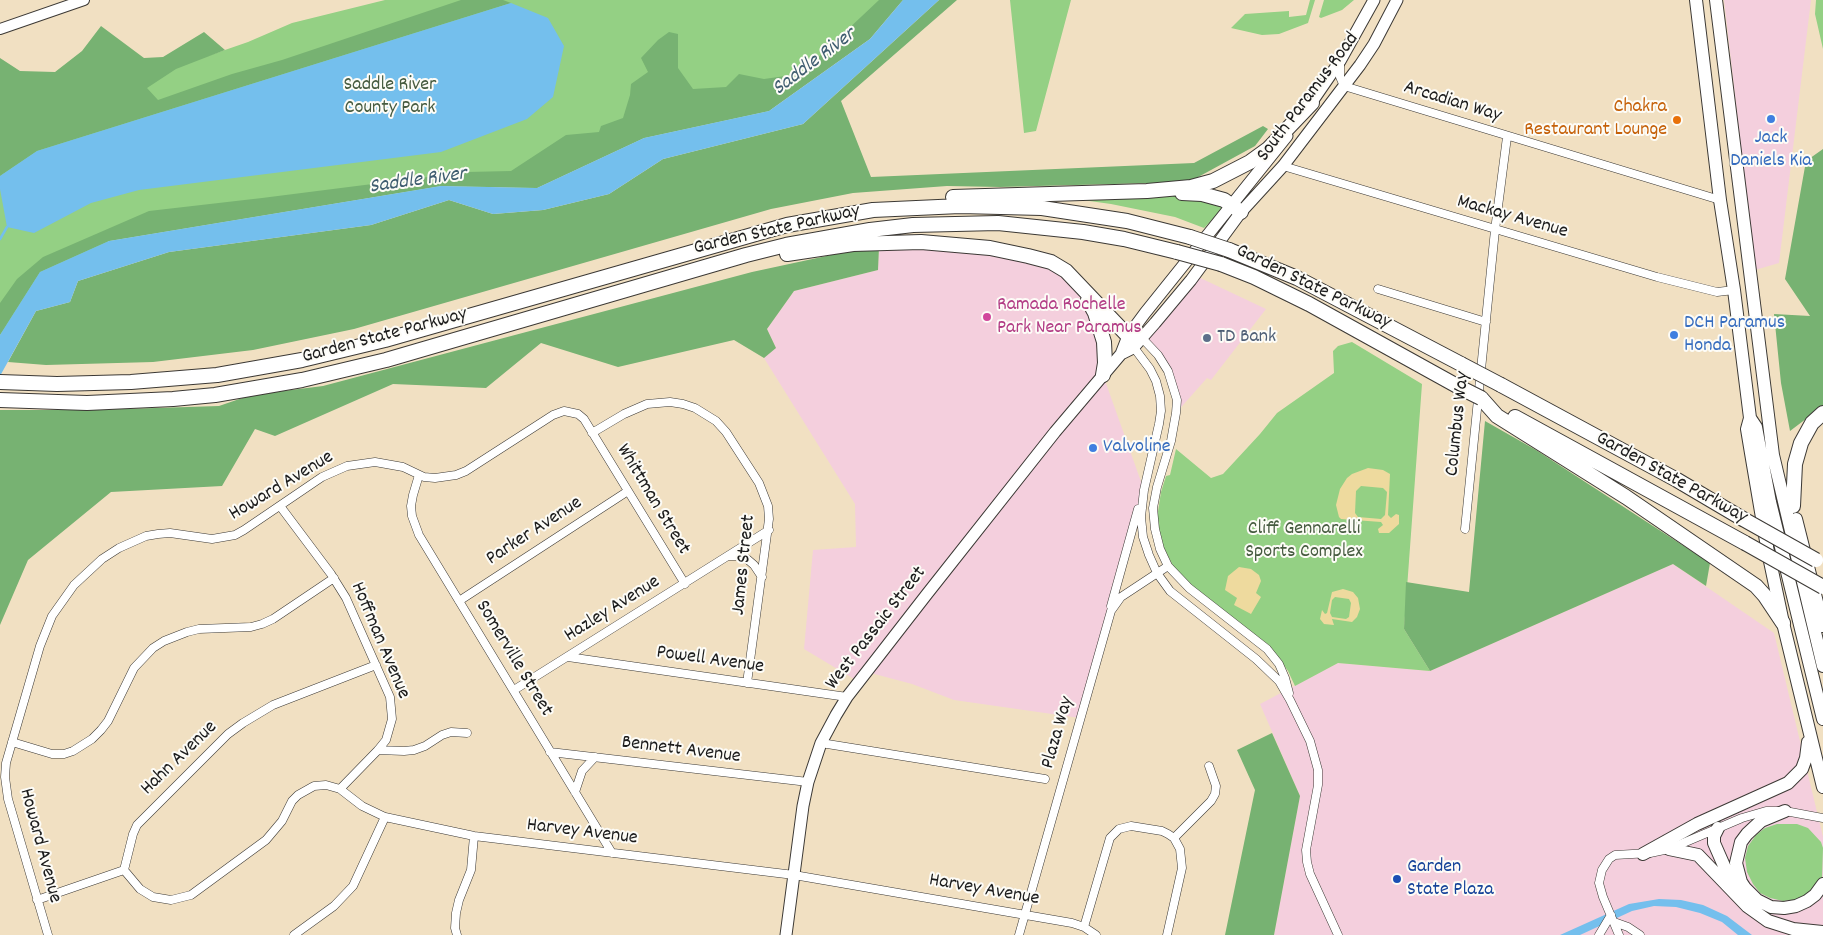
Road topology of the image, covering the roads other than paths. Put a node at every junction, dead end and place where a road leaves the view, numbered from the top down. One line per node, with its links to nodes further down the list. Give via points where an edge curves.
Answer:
1 (84, 0): 6 (street)
2 (1374, 0): 7 (main road, South Paramus Road)
3 (1397, 0): 8 (main road, South Paramus Road, via 1374,44)
4 (1696, 0): 13 (highway)
5 (1716, 0): 30 (highway)
6 (0, 29)
7 (1340, 61): 8 (street, via 1340,77); 9 (main road, South Paramus Road)
8 (1344, 86): 10 (street, Arcadian Way); 11 (main road, South Paramus Road)
9 (1312, 103): 12 (highway, via 1268,149 1232,172 1191,187); 14 (main road, South Paramus Road)
10 (1507, 137): 13 (street, Arcadian Way); 16 (street, Columbus Way)
11 (1283, 166): 14 (main road, South Paramus Road); 16 (street, Mackay Avenue)
12 (1147, 191): 14 (highway, via 1202,194 1224,200); 15 (highway, via 926,198)
13 (1720, 200): 20 (highway)
14 (1237, 208): 22 (main road, via 1191,280); 23 (main road)
15 (830, 216): 25 (highway, Garden State Parkway, via 746,236 395,337 302,360 174,379 89,384); 40 (highway, Garden State Parkway, bridge, via 916,207 1042,208 1127,221 1228,250 1297,278 1677,480 1800,552)
16 (1495, 230): 20 (street, Mackay Avenue, via 1657,277 1717,292); 21 (street, Columbus Way)
17 (662, 280): 18 (highway, via 821,248 921,242 990,248 1051,262); 26 (highway, Garden State Parkway, via 378,363 260,388 214,395 87,403); 27 (highway, Garden State Parkway, bridge, via 786,245 913,225 1040,226 1124,239 1221,264 1254,277 1481,398)
18 (1079, 284): 23 (highway); 24 (highway, via 1102,330)
19 (1378, 289): 21 (street)
20 (1734, 290): 29 (highway)
21 (1486, 322): 37 (street, Columbus Way)
22 (1142, 338): 23 (main road); 41 (street, via 1168,371 1177,400 1171,440 1153,508 1160,548)
23 (1131, 342): 24 (main road, West Passaic Street); 33 (street, via 1150,369 1160,396 1159,424)
24 (1103, 375): 58 (main road, West Passaic Street)
25 (0, 382)
26 (5, 400)
27 (1497, 411): 46 (highway, Garden State Parkway, bridge); 49 (highway, via 1756,586)
28 (1823, 413): 36 (highway, via 1812,423 1801,443 1795,464)
29 (1750, 418): 49 (highway, via 1747,429); 60 (highway, via 1756,428 1770,502)
30 (1769, 420): 36 (highway); 55 (highway, via 1775,464)
31 (592, 433): 32 (street, Howard Avenue, via 578,414 557,412 466,472 446,478); 34 (street, Whittman Street); 38 (street, James Street, via 647,404 684,404 707,414 726,432 759,483 768,506)
32 (419, 475): 35 (street, Howard Avenue, via 403,467 375,462 347,466 322,477); 47 (street, Somerville Street, via 411,506 415,527)
33 (1144, 490): 42 (street, via 1143,537); 50 (street)
34 (628, 491): 45 (street, Whittman Street); 47 (street, Parker Avenue)
35 (280, 506): 44 (street, Hoffman Avenue); 63 (street, Howard Avenue, via 244,530 224,538 170,534 146,536 119,548 88,570 63,599 44,635)
36 (1793, 506): 51 (highway)
37 (1465, 528)
38 (769, 530): 39 (street, Hazley Avenue); 43 (street, James Street)
39 (728, 556): 43 (street, via 747,559); 45 (street, Hazley Avenue)
40 (1821, 560)
41 (1168, 566): 42 (street, Plaza Way); 48 (street, via 1189,588)
42 (1157, 573): 50 (street, Plaza Way, via 1121,597); 52 (street, via 1170,591)
43 (762, 577): 56 (street, James Street)
44 (334, 578): 54 (street, Hoffman Avenue); 63 (street, via 262,624 187,632 153,648 134,668 108,721 92,739 73,751 52,754)
45 (684, 584): 53 (street, Hazley Avenue)
46 (1823, 587)
47 (459, 600): 57 (street, Somerville Street)
48 (1232, 622): 52 (street); 59 (street, via 1267,649 1279,664)
49 (1783, 623): 62 (highway)
50 (1106, 624): 88 (street, Plaza Way)
51 (1823, 626)
52 (1224, 633): 59 (street, via 1279,682)
53 (568, 657): 56 (street, Powell Avenue); 57 (street, Hazley Avenue)
54 (376, 665): 65 (street, Hoffman Avenue, via 392,709 390,730); 83 (street, Hahn Avenue, via 273,706 242,722 137,825)
55 (1823, 666)
56 (746, 683): 58 (street, Powell Avenue)
57 (514, 690): 66 (street, Somerville Street)
58 (847, 697): 64 (main road, West Passaic Street)
59 (1290, 700): 99 (street, via 1310,741 1318,770 1307,862)
60 (1823, 719)
61 (467, 733): 65 (street, via 451,732 414,750)
62 (1809, 734): 71 (highway); 82 (highway, via 1802,768 1788,783 1697,824)
63 (12, 742): 87 (street, Howard Avenue, via 6,763 6,788)
64 (822, 743): 69 (street); 70 (main road, West Passaic Street)
65 (378, 750): 72 (street, Hoffman Avenue)
66 (550, 752): 67 (street, Bennett Avenue); 73 (street, Somerville Street)
67 (594, 757): 70 (street, Bennett Avenue); 73 (street, via 582,772)
68 (1209, 766): 79 (street, via 1216,786 1215,794)
69 (1045, 779)
70 (808, 782): 84 (main road, West Passaic Street)
71 (1823, 787)
72 (340, 789): 75 (street, Harvey Avenue, via 362,806); 83 (street, via 320,785 305,790 292,801 282,821 266,840 191,895 172,900 153,898 140,889)
73 (575, 792): 81 (street, Somerville Street)
74 (1785, 811): 76 (street); 77 (street, via 1758,813); 85 (highway, via 1761,821 1741,842 1736,863 1741,882 1757,900 1784,908 1807,901)
75 (385, 816): 78 (street, Harvey Avenue); 93 (street, via 353,886 334,906)
76 (1823, 818)
77 (1718, 828): 80 (street); 86 (highway, via 1714,836 1715,845)
78 (474, 836): 81 (street, Harvey Avenue); 94 (street, via 471,870 456,913)
79 (1174, 838): 90 (street, via 1162,831 1131,826 1114,833); 98 (street, via 1180,849 1182,868)
80 (1669, 849): 82 (street); 86 (highway, via 1698,855)
81 (612, 853): 84 (street, Harvey Avenue)
82 (1643, 854): 89 (street, via 1618,854 1609,859 1602,870 1599,883)
83 (124, 870): 87 (street)
84 (794, 876): 88 (street, Harvey Avenue); 95 (main road, West Passaic Street)
85 (1823, 884)
86 (1736, 893): 91 (highway, via 1757,915 1768,921 1793,929)
87 (37, 900): 92 (street, Howard Avenue)
88 (1025, 914): 90 (street, Harvey Avenue); 96 (street, Plaza Way)
89 (1612, 918): 100 (street); 101 (street); 102 (street)
90 (1084, 927): 97 (street, Harvey Avenue)
91 (1823, 932)
92 (48, 935)
93 (294, 935)
94 (456, 935)
95 (786, 935)
96 (1019, 935)
97 (1096, 935)
98 (1166, 935)
99 (1338, 935)
100 (1599, 935)
101 (1619, 935)
102 (1640, 935)

